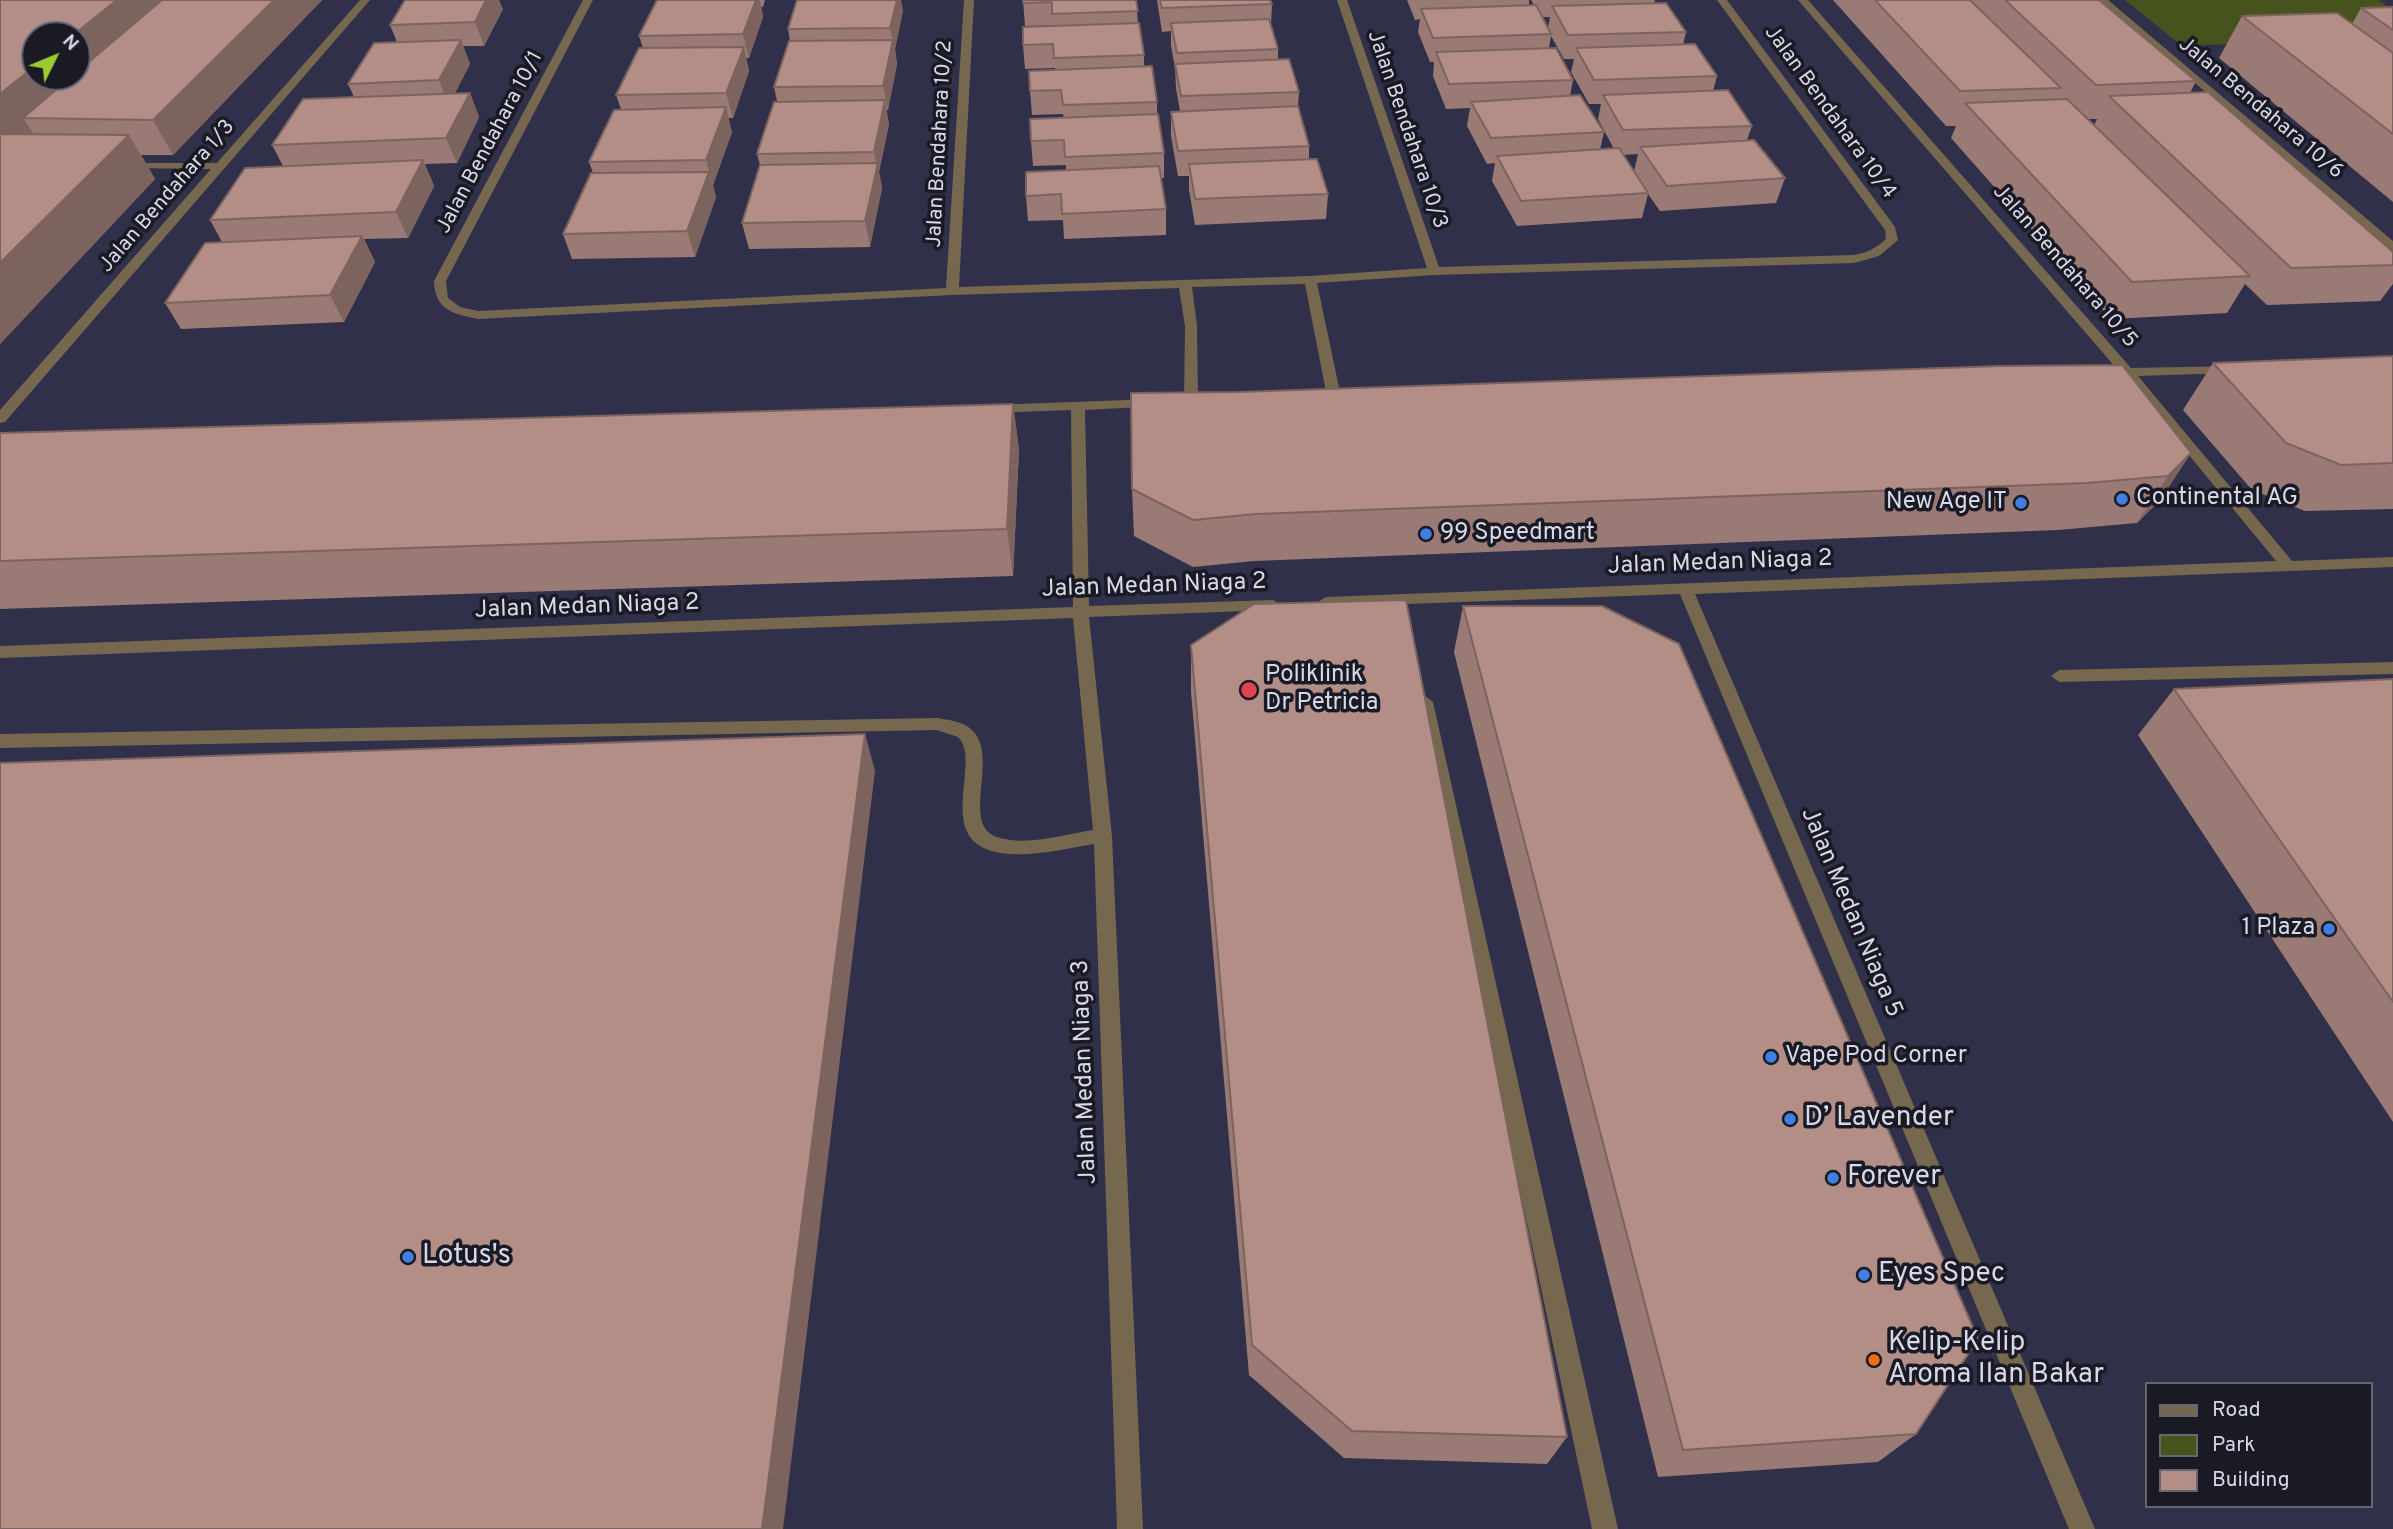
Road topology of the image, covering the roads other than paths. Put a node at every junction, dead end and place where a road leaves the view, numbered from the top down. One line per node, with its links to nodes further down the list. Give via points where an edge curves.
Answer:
1 (365, 0): 9 (street, Jalan Bendahara 1/3)
2 (588, 0): 14 (street, Jalan Bendahara 10/1, via 440,281 439,294 445,305 478,315)
3 (969, 0): 14 (street, Jalan Bendahara 10/2)
4 (1342, 0): 11 (street, Jalan Bendahara 10/3)
5 (1722, 0): 11 (street, Jalan Bendahara 10/4, via 1891,230 1892,240 1884,249 1854,259)
6 (1803, 0): 16 (street, Jalan Bendahara 10/5)
7 (2102, 0): 10 (street, Jalan Bendahara 10/6)
8 (113, 164): 9 (street)
9 (219, 166): 21 (street, Jalan Bendahara 1/3)
10 (2393, 247)
11 (1434, 271): 12 (street)
12 (1310, 280): 13 (street); 18 (street)
13 (1185, 285): 14 (street); 19 (street, via 1191,326 1185,402)
14 (952, 291)
15 (2253, 369): 16 (street)
16 (2128, 373): 17 (street); 23 (street, Jalan Bendahara 10/5)
17 (2086, 374)
18 (1334, 397)
19 (1078, 406): 20 (street); 25 (street, Jalan Medan Niaga 3)
20 (981, 409)
21 (0, 419)
22 (2393, 562): 23 (street, Jalan Medan Niaga 2)
23 (2288, 566): 24 (street, Jalan Medan Niaga 2)
24 (1685, 588): 25 (street, Jalan Medan Niaga 2, via 1404,606 1302,603); 34 (street, Jalan Medan Niaga 5)
25 (1081, 613): 26 (street, Jalan Medan Niaga 2); 31 (street, Jalan Medan Niaga 3)
26 (0, 652)
27 (2393, 668): 28 (street)
28 (2059, 676)
29 (1420, 681): 33 (street)
30 (0, 741): 31 (street, via 937,724 956,728 970,738 974,752 971,816 977,833 994,845)
31 (1103, 836): 32 (street, Jalan Medan Niaga 3)
32 (1130, 1529)
33 (1605, 1529)
34 (2081, 1529)

